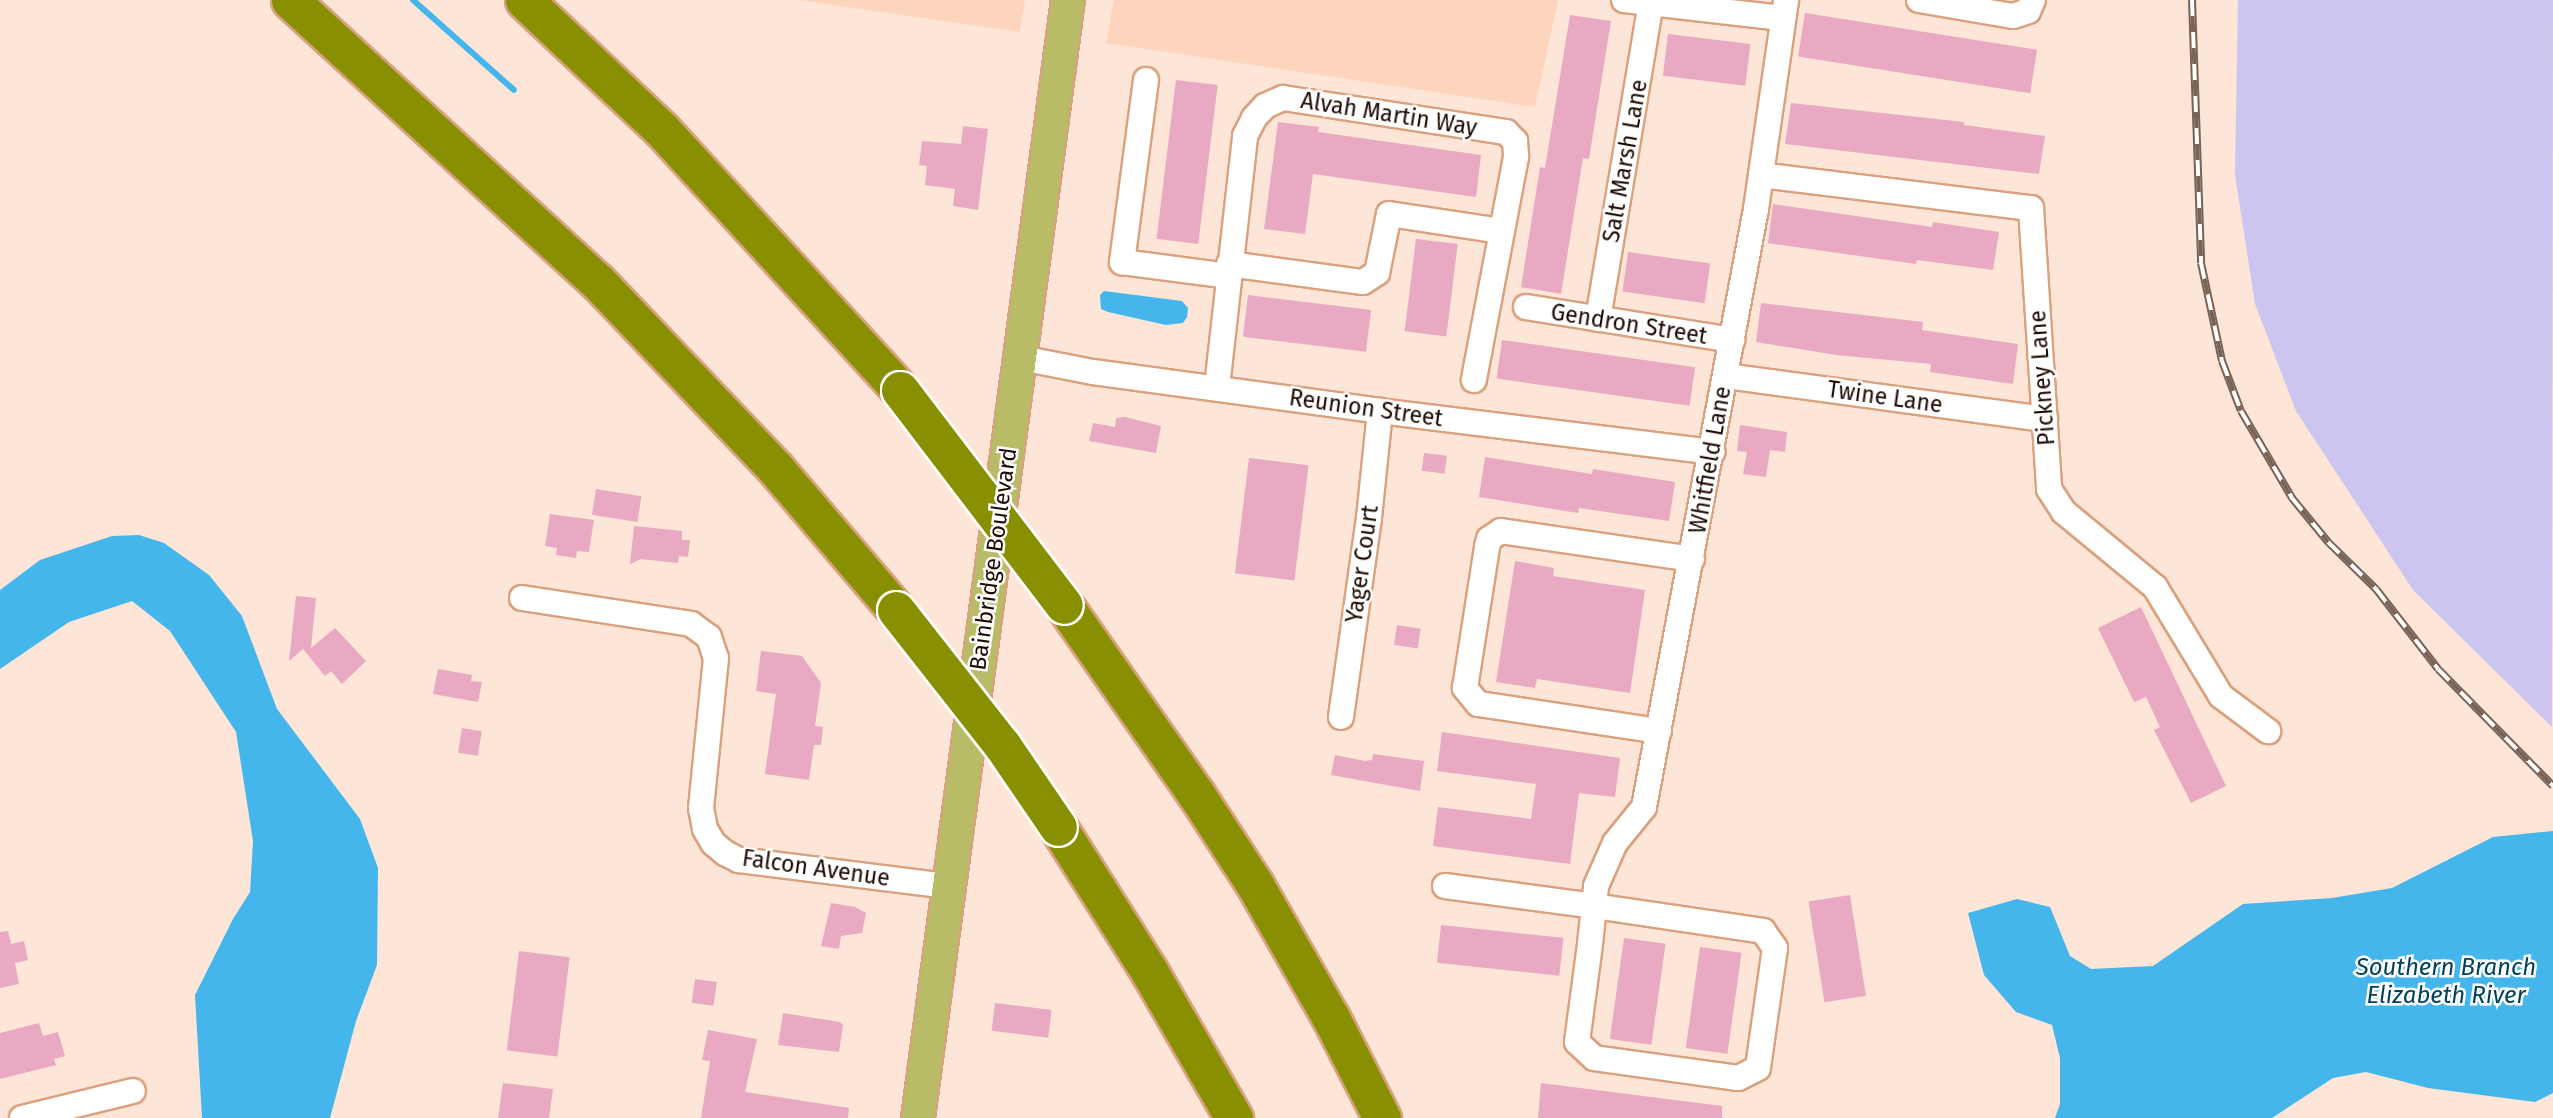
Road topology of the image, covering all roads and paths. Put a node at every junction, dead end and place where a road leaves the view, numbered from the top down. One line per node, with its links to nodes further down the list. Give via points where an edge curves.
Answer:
1 (290, 0): 34 (highway, bridge, via 597,281 776,470 896,610 1002,745 1058,827)
2 (524, 0): 35 (highway, bridge, via 662,130 900,390 1064,605 1196,794 1255,885)
3 (1068, 0): 16 (main road, Bainbridge Boulevard)
4 (1624, 0): 7 (street)
5 (1919, 0): 6 (street, via 2013,16 2028,11)
6 (2033, 0)
7 (1651, 3): 8 (street); 14 (street, Salt Marsh Lane)
8 (1784, 9): 10 (street, Whitfield Lane)
9 (1146, 80): 12 (street, via 1122,262)
10 (1761, 175): 15 (street, Whitfield Lane); 21 (street, Pickney Lane, via 2031,208)
11 (1502, 231): 12 (street, via 1389,214 1377,273 1363,282); 12 (street, Alvah Martin Way, via 1516,157 1515,141 1506,132 1283,98 1265,106 1245,136); 18 (street, Alvah Martin Way)
12 (1228, 270): 19 (street, Alvah Martin Way)
13 (1526, 307): 14 (street, Gendron Street)
14 (1598, 319): 15 (street, Gendron Street)
15 (1732, 340): 17 (street, Whitfield Lane)
16 (1021, 358): 19 (street, Reunion Street); 28 (main road, Bainbridge Boulevard)
17 (1726, 376): 21 (street, Twine Lane); 22 (street, Whitfield Lane)
18 (1474, 380)
19 (1217, 387): 20 (street, Reunion Street)
20 (1380, 411): 22 (street, Reunion Street); 25 (street, Yager Court)
21 (2045, 419): 27 (street, Pickney Lane, via 2049,489 2056,503 2155,587 2221,696)
22 (1712, 452): 23 (street, Whitfield Lane)
23 (1692, 559): 26 (street, Whitfield Lane); 26 (street, via 1501,531 1487,547 1465,688 1478,705)
24 (523, 597): 28 (street, Falcon Avenue, via 691,624 709,637 716,658 701,808 705,829 725,853 739,860)
25 (1341, 717)
26 (1659, 731): 30 (street, Whitfield Lane, via 1644,807 1615,843 1596,887)
27 (2269, 731)
28 (948, 886): 33 (main road, Bainbridge Boulevard)
29 (1445, 886): 30 (street)
30 (1594, 906): 30 (street, Whitfield Lane, via 1577,1042 1594,1058 1738,1078 1758,1068 1775,948 1763,932)
31 (132, 1091): 32 (street)
32 (22, 1118)
33 (918, 1118)
34 (1234, 1118)
35 (1382, 1118)

